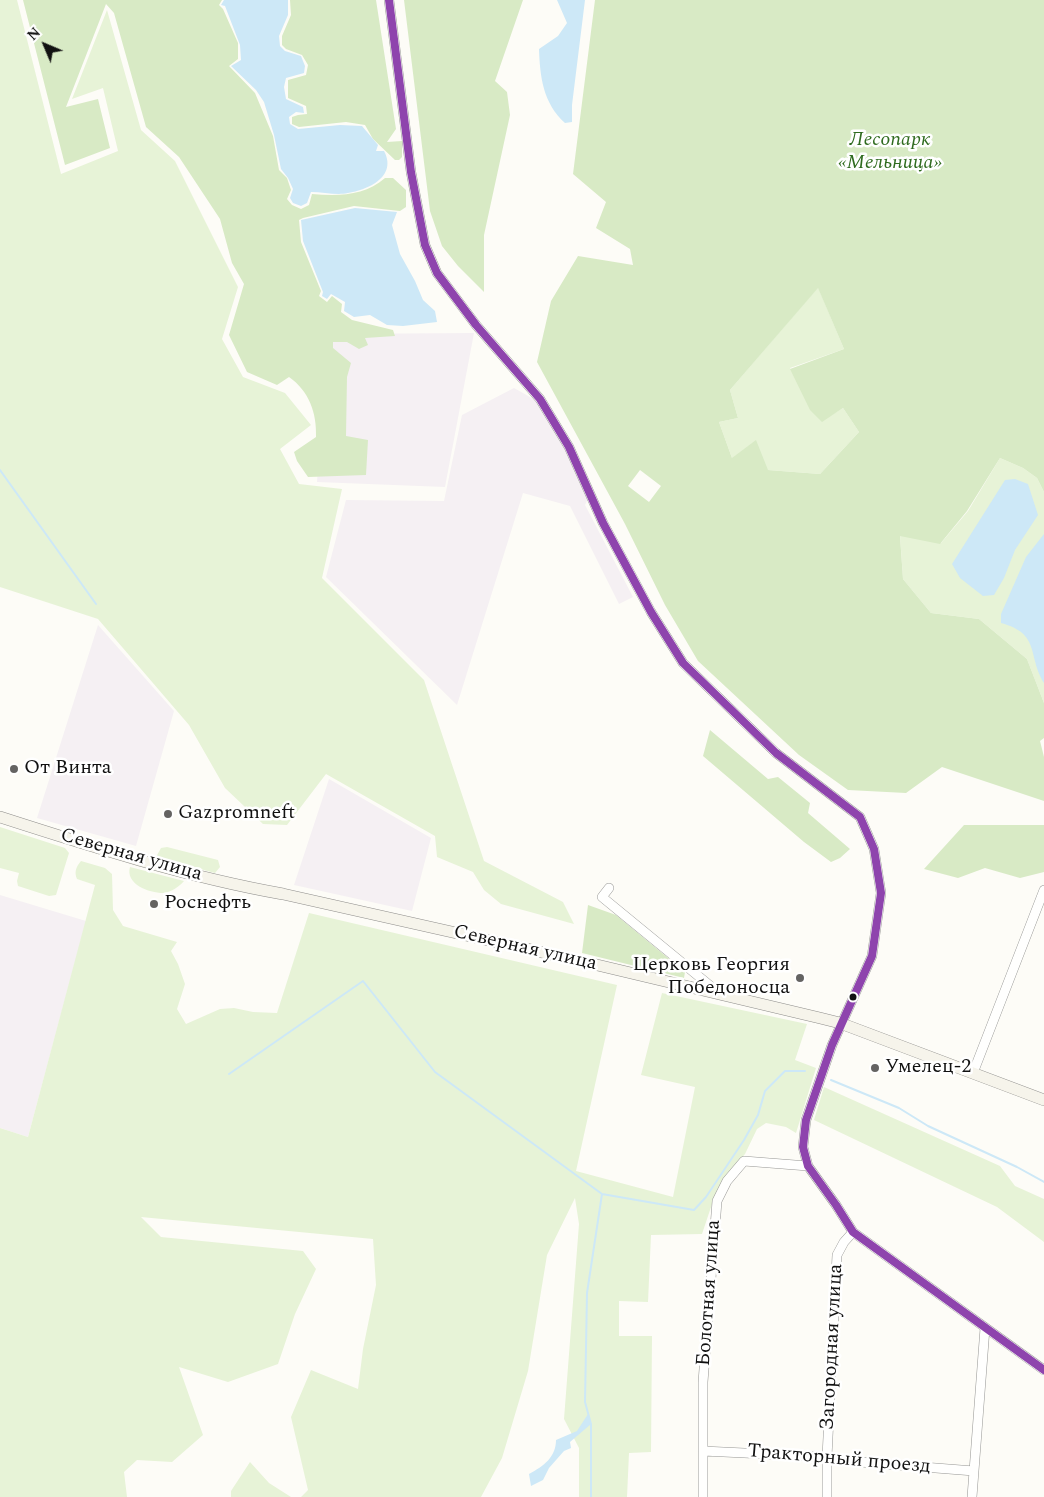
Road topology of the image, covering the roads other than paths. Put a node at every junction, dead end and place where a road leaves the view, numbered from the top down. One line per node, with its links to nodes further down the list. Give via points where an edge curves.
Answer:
1 (389, 0): 6 (street, via 411,172 425,245 437,272 476,325 540,399 569,447 603,523 651,612 683,663 776,753 860,817 868,833 879,873 881,902 872,956)
2 (0, 817): 5 (main road, Северная улица, via 101,849 244,887)
3 (609, 888): 5 (street, via 602,897)
4 (1044, 890): 7 (street)
5 (721, 995): 6 (main road, Северная улица)
6 (840, 1023): 7 (main road, Северная улица); 9 (street, via 806,1120 803,1147)
7 (973, 1073): 8 (main road, Северная улица)
8 (1044, 1100)
9 (808, 1166): 10 (street); 13 (street, Болотная улица, via 744,1161 727,1181 717,1200 703,1382)
10 (853, 1232): 11 (street); 14 (street, Загородная улица, via 837,1255)
11 (985, 1328): 12 (street); 15 (street)
12 (1044, 1370)
13 (703, 1450): 14 (street, Тракторный проезд); 16 (street, Болотная улица)
14 (827, 1457): 15 (street, Тракторный проезд); 17 (street, Загородная улица)
15 (974, 1471): 18 (street)
16 (703, 1497)
17 (827, 1497)
18 (972, 1497)

